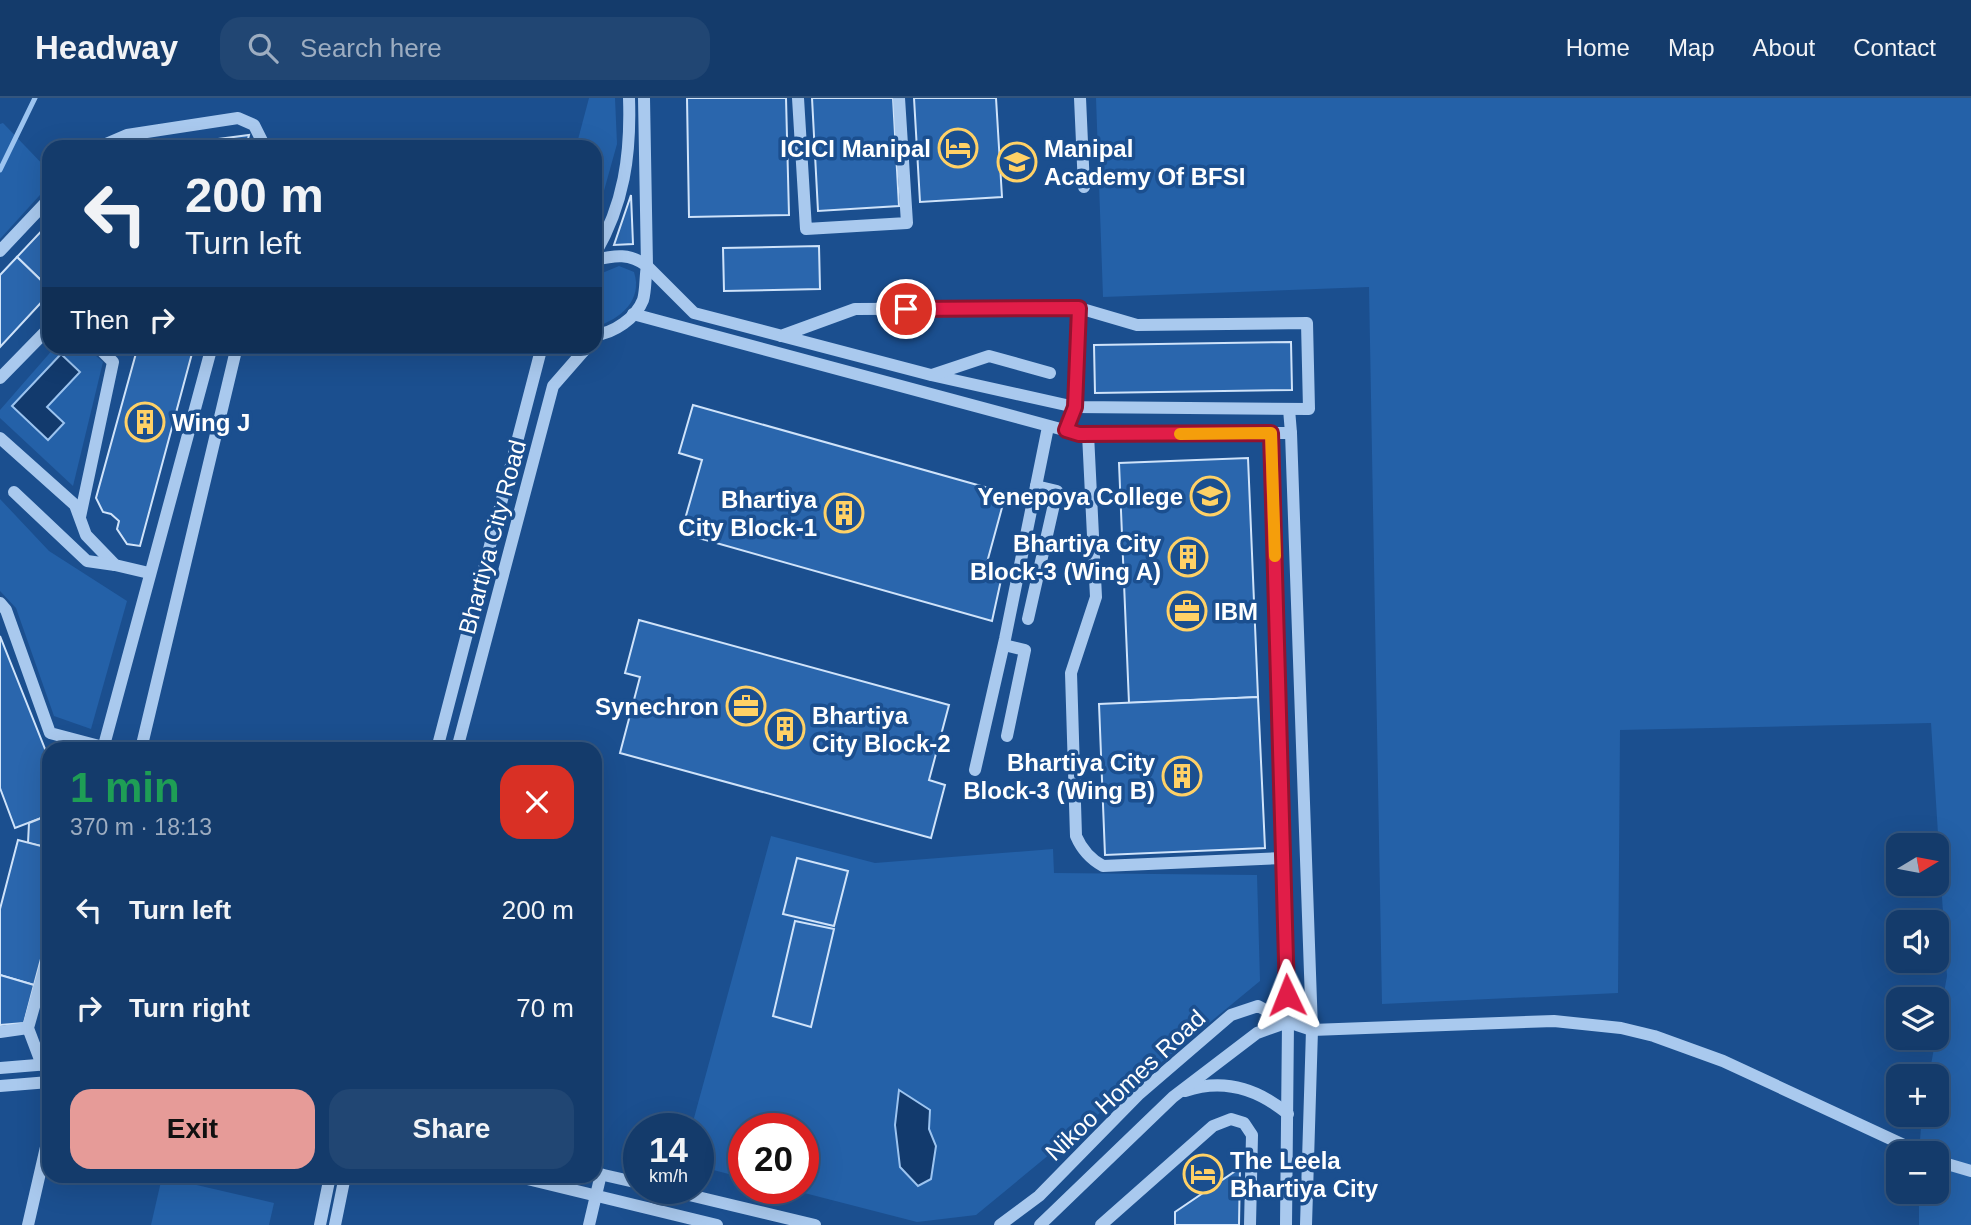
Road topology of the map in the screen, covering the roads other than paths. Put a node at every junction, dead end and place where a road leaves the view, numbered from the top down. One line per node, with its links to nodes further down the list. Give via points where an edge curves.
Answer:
1 (629, 98): 10 (street, via 630,144 614,223)
2 (644, 98): 13 (street)
3 (798, 98): 4 (street, via 806,229 907,223)
4 (899, 98)
5 (1080, 98): 8 (street)
6 (115, 140): 7 (street, via 239,118 254,125)
7 (262, 140)
8 (1084, 187)
9 (42, 206): 11 (street)
10 (602, 243)
11 (0, 251)
12 (602, 259): 13 (street, via 622,255)
13 (647, 266): 15 (street, via 643,300); 18 (street, via 694,313)
14 (1079, 308): 18 (street, via 855,309); 27 (street); 28 (street, via 1137,325 1307,323 1309,409)
15 (633, 314): 16 (street); 29 (street)
16 (602, 334)
17 (42, 335): 26 (street)
18 (781, 337): 25 (street)
19 (105, 354): 37 (street, via 113,362)
20 (210, 354): 39 (street)
21 (235, 354): 46 (street)
22 (540, 354): 47 (street, Bhartiya City Road)
23 (581, 354): 48 (street, Bhartiya City Road, via 553,387)
24 (1050, 373): 25 (street, via 989,356)
25 (932, 375): 27 (street)
26 (0, 378)
27 (1075, 407): 28 (street); 30 (street)
28 (1289, 409): 32 (street)
29 (1048, 427): 30 (street); 35 (street)
30 (1066, 430): 33 (street)
31 (1271, 433): 32 (street); 33 (street); 50 (street)
32 (1291, 433): 54 (street)
33 (1088, 434): 50 (street, via 1096,597 1070,673 1079,844 1103,866)
34 (0, 438): 37 (street, via 75,505)
35 (1036, 486): 41 (street, via 1057,491); 42 (street)
36 (14, 492): 38 (street, via 87,561)
37 (80, 517): 38 (street, via 86,535)
38 (115, 565): 39 (street)
39 (149, 573): 45 (street)
40 (0, 603): 44 (street, via 51,733)
41 (1028, 619)
42 (1004, 645): 43 (street, via 1025,650); 49 (street)
43 (1007, 736)
44 (82, 742)
45 (105, 742)
46 (143, 742)
47 (439, 742)
48 (459, 742)
49 (975, 770)
50 (1283, 858): 52 (street)
51 (42, 978): 53 (street)
52 (1288, 1022): 54 (street); 61 (street, Nikoo Homes Road, via 1257,1033); 62 (street); 81 (street, Nikoo Homes Road, via 1258,1006 1231,1015 1138,1094 1032,1202)
53 (28, 1028): 55 (street); 56 (street)
54 (1312, 1030): 63 (street, via 1554,1021 1621,1028 1723,1061); 86 (street)
55 (0, 1032)
56 (42, 1058)
57 (42, 1065): 58 (street)
58 (0, 1068)
59 (42, 1083): 60 (street)
60 (0, 1086)
61 (1178, 1093): 62 (street, via 1204,1086 1232,1086 1261,1095); 82 (street, Nikoo Homes Road)
62 (1288, 1114): 85 (street)
63 (1895, 1141)
64 (42, 1164): 75 (street)
65 (1949, 1165): 66 (street)
66 (1971, 1171)
67 (602, 1174): 68 (street)
68 (623, 1179)
69 (329, 1183): 76 (street)
70 (344, 1183): 77 (street)
71 (543, 1183): 73 (street)
72 (597, 1183): 73 (street)
73 (596, 1196): 78 (street); 79 (street)
74 (714, 1201): 80 (street)
75 (28, 1225)
76 (320, 1225)
77 (335, 1225)
78 (590, 1225)
79 (717, 1225)
80 (815, 1225)
81 (1000, 1225)
82 (1040, 1225)
83 (1101, 1225): 84 (street, via 1213,1126 1231,1119 1244,1124 1252,1135)
84 (1250, 1225)
85 (1286, 1225)
86 (1306, 1225)

